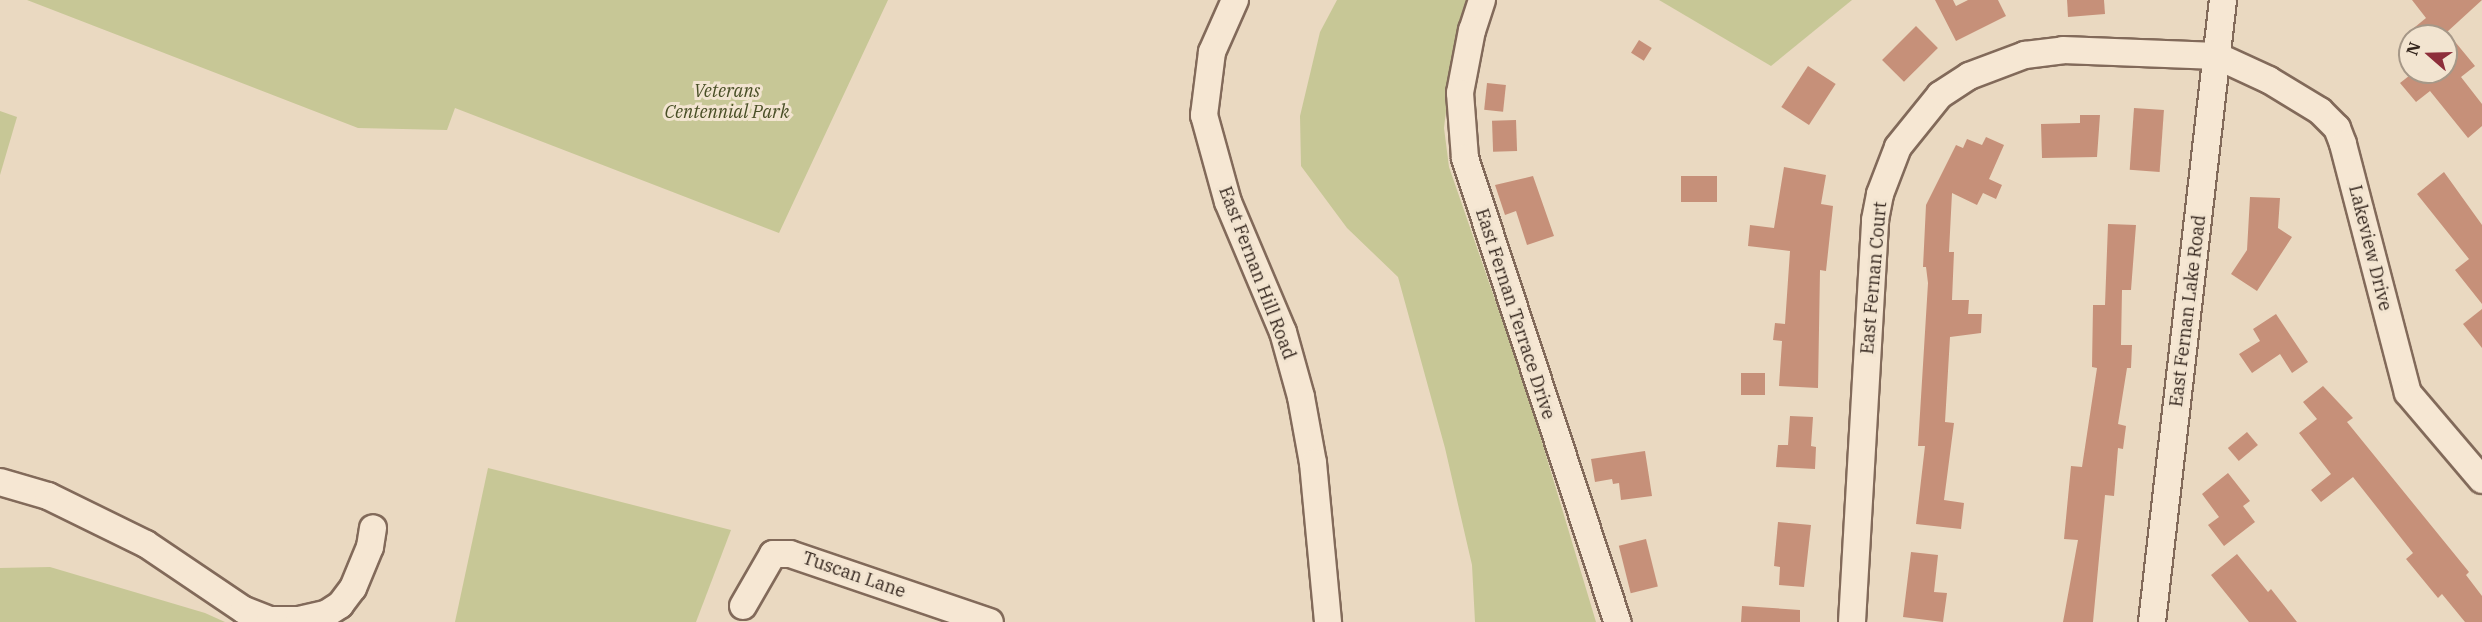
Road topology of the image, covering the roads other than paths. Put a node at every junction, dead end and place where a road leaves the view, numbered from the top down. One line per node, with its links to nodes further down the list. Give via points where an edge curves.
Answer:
1 (1235, 0): 10 (street, East Fernan Hill Road, via 1212,52 1204,115 1228,202 1283,332 1301,396 1313,463)
2 (1482, 0): 11 (street, East Fernan Terrace Drive, via 1460,93 1459,120 1465,158)
3 (2223, 0): 4 (street, East Fernan Lake Road)
4 (2217, 56): 5 (street, Lakeview Drive, via 2270,80 2320,111 2337,129 2408,393); 12 (street, East Fernan Court, via 2063,50 2001,62 1940,95 1898,147 1875,220); 13 (street, East Fernan Lake Road)
5 (2482, 480)
6 (0, 482): 7 (street, via 48,496 146,544 218,595 270,620 299,620 326,614 340,605 353,588 370,547)
7 (372, 528)
8 (743, 606): 9 (street, Tuscan Lane, via 773,554 790,554)
9 (990, 622)
10 (1328, 622)
11 (1618, 622)
12 (1852, 622)
13 (2152, 622)

